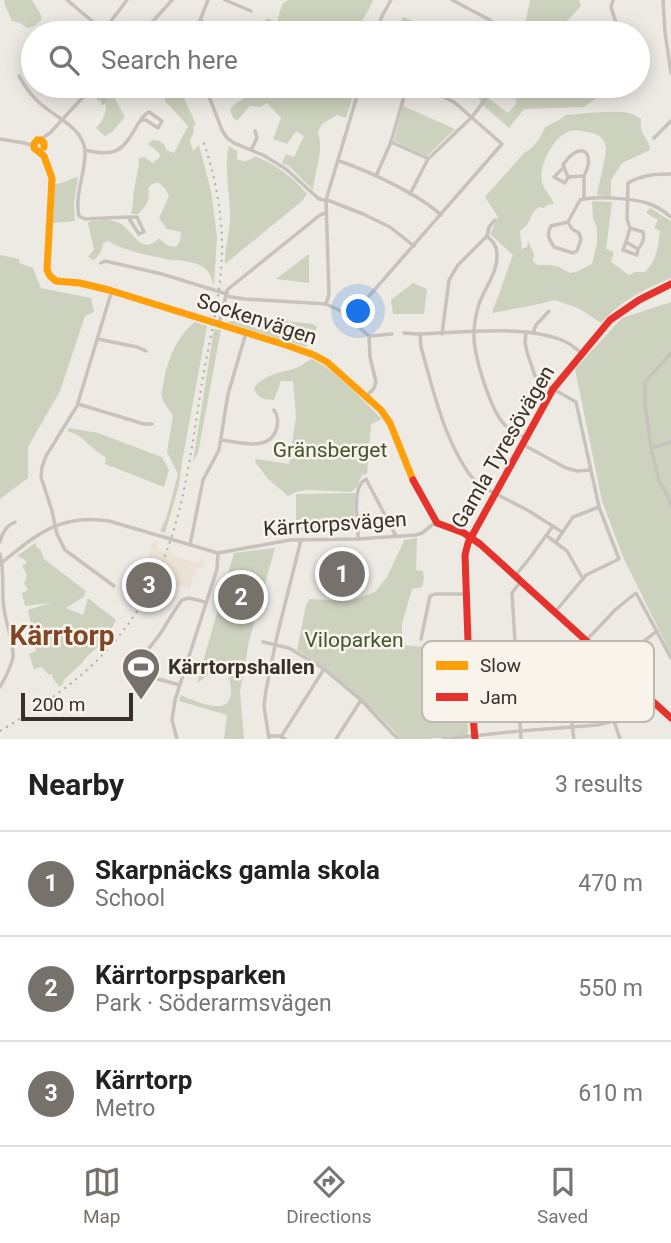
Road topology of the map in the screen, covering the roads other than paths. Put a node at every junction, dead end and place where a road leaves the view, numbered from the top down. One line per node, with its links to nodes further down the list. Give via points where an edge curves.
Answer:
1 (67, 0): 11 (street)
2 (127, 0): 12 (street)
3 (173, 0): 13 (street, bridge)
4 (208, 0): 14 (street)
5 (225, 0): 10 (street)
6 (391, 0): 15 (street)
7 (452, 0): 16 (street)
8 (613, 0): 17 (street)
9 (663, 0): 18 (street)
10 (251, 10)
11 (92, 21)
12 (112, 21)
13 (153, 21)
14 (200, 21)
15 (381, 21)
16 (491, 21)
17 (615, 21)
18 (665, 32): 19 (street); 20 (street)
19 (671, 32)
20 (671, 70)
21 (19, 76): 22 (street)
22 (21, 79)
23 (34, 98): 33 (street)
24 (82, 98): 33 (street)
25 (104, 98): 31 (street)
26 (210, 98): 42 (street, via 227,138)
27 (356, 98): 44 (street)
28 (404, 98): 39 (street)
29 (446, 98): 32 (street)
30 (486, 98): 32 (street)
31 (103, 103)
32 (472, 117): 43 (street); 55 (street, via 502,144)
33 (63, 119): 40 (street); 41 (street)
34 (141, 120): 34 (street, via 149,112 162,121 158,128); 41 (street, via 118,150)
35 (671, 121): 37 (street)
36 (255, 131): 42 (street)
37 (654, 138)
38 (0, 139): 40 (street)
39 (391, 142): 43 (street); 47 (street)
40 (41, 145): 67 (street, Sockenvägen, via 52,178 47,270 56,281)
41 (85, 150): 57 (street, via 79,216)
42 (251, 150): 53 (street, via 286,169)
43 (428, 159): 50 (street)
44 (338, 161): 47 (street); 53 (street)
45 (564, 167): 48 (street, via 569,156 581,150 589,159); 49 (street); 49 (street, via 554,177 565,183)
46 (671, 174): 52 (street, via 643,176 628,183)
47 (376, 176): 50 (street)
48 (584, 176): 49 (street); 51 (street)
49 (568, 177)
50 (410, 194): 55 (street)
51 (584, 199): 52 (street); 59 (street)
52 (628, 200): 56 (street, via 647,203); 60 (street)
53 (326, 201): 54 (street); 63 (street, via 390,227)
54 (326, 213): 68 (street); 69 (street)
55 (441, 215): 63 (street)
56 (670, 215)
57 (128, 217): 57 (street, via 139,234 144,232 137,217)
58 (495, 220): 61 (street)
59 (568, 222): 59 (street, via 551,226 548,234 554,247 573,253 581,239)
60 (630, 228): 62 (street); 64 (street, via 644,234)
61 (487, 236): 73 (street, via 495,244 497,260 479,304); 80 (street, via 449,280)
62 (626, 242): 64 (street); 64 (street, via 623,250 636,257)
63 (414, 246): 71 (street)
64 (638, 249)
65 (101, 263): 68 (street, via 162,274)
66 (671, 284): 84 (street, Gamla Tyresövägen, via 621,311)
67 (112, 290): 72 (street, Sockenvägen); 82 (street)
68 (226, 295): 69 (street); 72 (street)
69 (326, 304): 71 (street)
70 (549, 311): 77 (street)
71 (349, 319): 81 (street)
72 (219, 324): 75 (street, Sockenvägen)
73 (474, 332): 74 (street); 80 (street); 92 (street, via 476,356 494,407 508,428)
74 (526, 332): 77 (street); 86 (street, via 535,376)
75 (246, 333): 87 (street, Sockenvägen, via 320,358); 91 (street, via 228,394)
76 (404, 333): 79 (street)
77 (533, 333): 84 (street, via 567,342)
78 (392, 334): 81 (street)
79 (420, 334): 80 (street); 96 (street, via 432,386 456,451 477,484)
80 (442, 334)
81 (369, 337): 87 (street, via 376,382)
82 (97, 339): 83 (street); 88 (street)
83 (146, 351)
84 (582, 353): 86 (street, Gamla Tyresövägen)
85 (671, 353): 94 (street, via 645,382)
86 (553, 389): 92 (street, Gamla Tyresövägen); 95 (street, via 576,402)
87 (366, 397): 100 (street, Sockenvägen, via 390,423 412,481)
88 (78, 404): 90 (street); 101 (street, via 42,467)
89 (274, 410): 91 (street, via 276,429 263,443)
90 (152, 424)
91 (221, 440): 111 (street, via 203,480)
92 (524, 440): 95 (street, via 566,468); 96 (street, Gamla Tyresövägen)
93 (671, 442): 94 (street)
94 (651, 448): 97 (street)
95 (590, 470): 98 (street)
96 (496, 493): 102 (street); 106 (street, Gamla Tyresövägen)
97 (671, 505)
98 (599, 507): 103 (street, via 573,517); 116 (street, via 619,559)
99 (15, 522): 109 (street, via 2,533)
100 (436, 522): 104 (street, Kärrtorpsvägen, via 422,533); 106 (street)
101 (55, 526): 111 (street, Kärrtorpsvägen, via 94,518); 114 (street, Kärrtorpsvägen); 117 (street, via 65,550)
102 (553, 526): 103 (street); 105 (street)
103 (562, 532): 110 (street)
104 (396, 536): 108 (street, Kärrtorpsvägen); 108 (street, via 366,479 357,492)
105 (546, 536): 110 (street); 115 (street)
106 (471, 537): 115 (street); 118 (street, Gamla Tyresövägen, via 465,555)
107 (301, 540): 108 (street, Kärrtorpsvägen); 112 (street, Kärrtorpsvägen); 128 (street)
108 (358, 540)
109 (0, 542)
110 (556, 542): 116 (street, via 567,551)
111 (190, 545): 112 (street, Kärrtorpsvägen)
112 (218, 553): 119 (street)
113 (0, 554): 114 (street)
114 (1, 563): 132 (street, via 13,658)
115 (518, 579): 120 (street); 125 (street, via 512,593)
116 (583, 579): 120 (street)
117 (114, 586)
118 (467, 594): 122 (street, via 430,596); 124 (street, Gamla Tyresövägen)
119 (205, 602): 131 (street); 131 (street, via 182,600 139,660 135,673)
120 (555, 612): 123 (street)
121 (657, 631): 123 (street, via 636,593); 126 (street); 129 (street)
122 (421, 639)
123 (586, 640)
124 (468, 641)
125 (515, 641)
126 (644, 641)
127 (263, 642): 128 (street)
128 (276, 645): 130 (street); 142 (street, via 264,706)
129 (671, 659)
130 (324, 669): 133 (street); 143 (street)
131 (180, 685): 145 (street, via 172,719)
132 (0, 687)
133 (361, 700): 146 (street); 147 (street)
134 (654, 703): 135 (street)
135 (671, 718)
136 (520, 722): 141 (street)
137 (571, 722): 140 (street)
138 (610, 722): 140 (street)
139 (614, 722): 151 (street)
140 (572, 727): 141 (street); 150 (street)
141 (520, 731): 144 (street); 149 (street)
142 (269, 738): 143 (street)
143 (283, 738)
144 (475, 738): 148 (street)
145 (177, 739)
146 (336, 739)
147 (398, 739)
148 (443, 739)
149 (521, 739)
150 (574, 739)
151 (620, 739)

